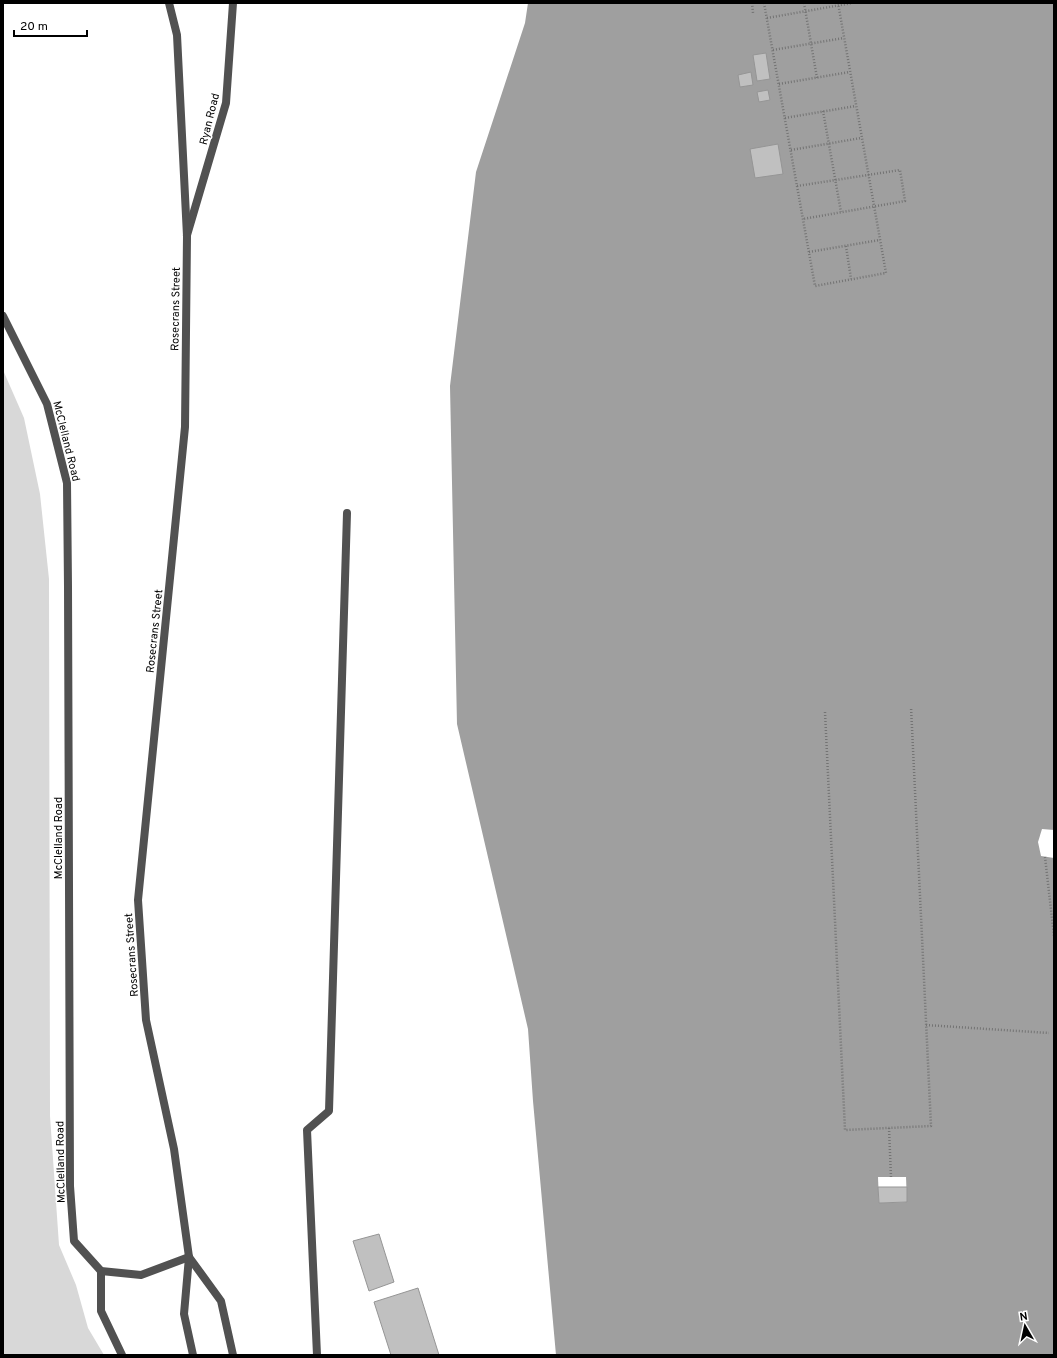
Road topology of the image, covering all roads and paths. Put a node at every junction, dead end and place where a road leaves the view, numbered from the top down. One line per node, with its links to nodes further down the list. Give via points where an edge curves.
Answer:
1 (169, 3): 27 (street, Rosecrans Street, via 177,35)
2 (233, 3): 27 (street, Ryan Road, via 226,102)
3 (752, 3): 9 (path)
4 (764, 3): 10 (path)
5 (804, 3): 8 (path)
6 (838, 3): 11 (path)
7 (852, 3): 8 (path)
8 (805, 11): 10 (path); 12 (path)
9 (753, 13)
10 (767, 18): 13 (path)
11 (844, 38): 12 (path); 14 (path)
12 (811, 44): 13 (path); 15 (path)
13 (773, 50): 16 (path)
14 (850, 72): 15 (path); 17 (path)
15 (817, 78): 16 (path)
16 (779, 84): 19 (path)
17 (856, 106): 18 (path); 20 (path)
18 (823, 111): 19 (path); 21 (path)
19 (785, 118): 22 (path)
20 (862, 138): 21 (path); 28 (path)
21 (829, 144): 22 (path); 23 (path)
22 (791, 150): 24 (path)
23 (836, 180): 24 (path); 25 (path); 25 (path, via 900,170 905,201)
24 (797, 186): 26 (path)
25 (841, 212): 26 (path)
26 (803, 218): 30 (path)
27 (187, 236): 42 (street, Rosecrans Street, via 185,427 138,900 146,1020 174,1149)
28 (880, 240): 29 (path); 31 (path, via 886,273)
29 (846, 246): 30 (path); 31 (path)
30 (809, 252): 31 (path, via 815,286)
31 (852, 279)
32 (3, 316): 43 (street, McClelland Road, via 48,404 67,483 70,1186 74,1241)
33 (347, 513): 47 (street, via 329,1111 307,1130)
34 (911, 707): 38 (path)
35 (826, 712): 40 (path, via 845,1130)
36 (1045, 857): 37 (path)
37 (1054, 936)
38 (926, 1025): 39 (path); 40 (path, via 931,1126)
39 (1048, 1033)
40 (889, 1128): 41 (path)
41 (891, 1177)
42 (189, 1257): 43 (street, via 141,1275); 45 (street, Rosecrans Street, via 184,1314); 46 (street, Rosecrans Street, via 221,1300)
43 (101, 1271): 44 (street, via 101,1311)
44 (122, 1355)
45 (193, 1355)
46 (233, 1355)
47 (317, 1355)

